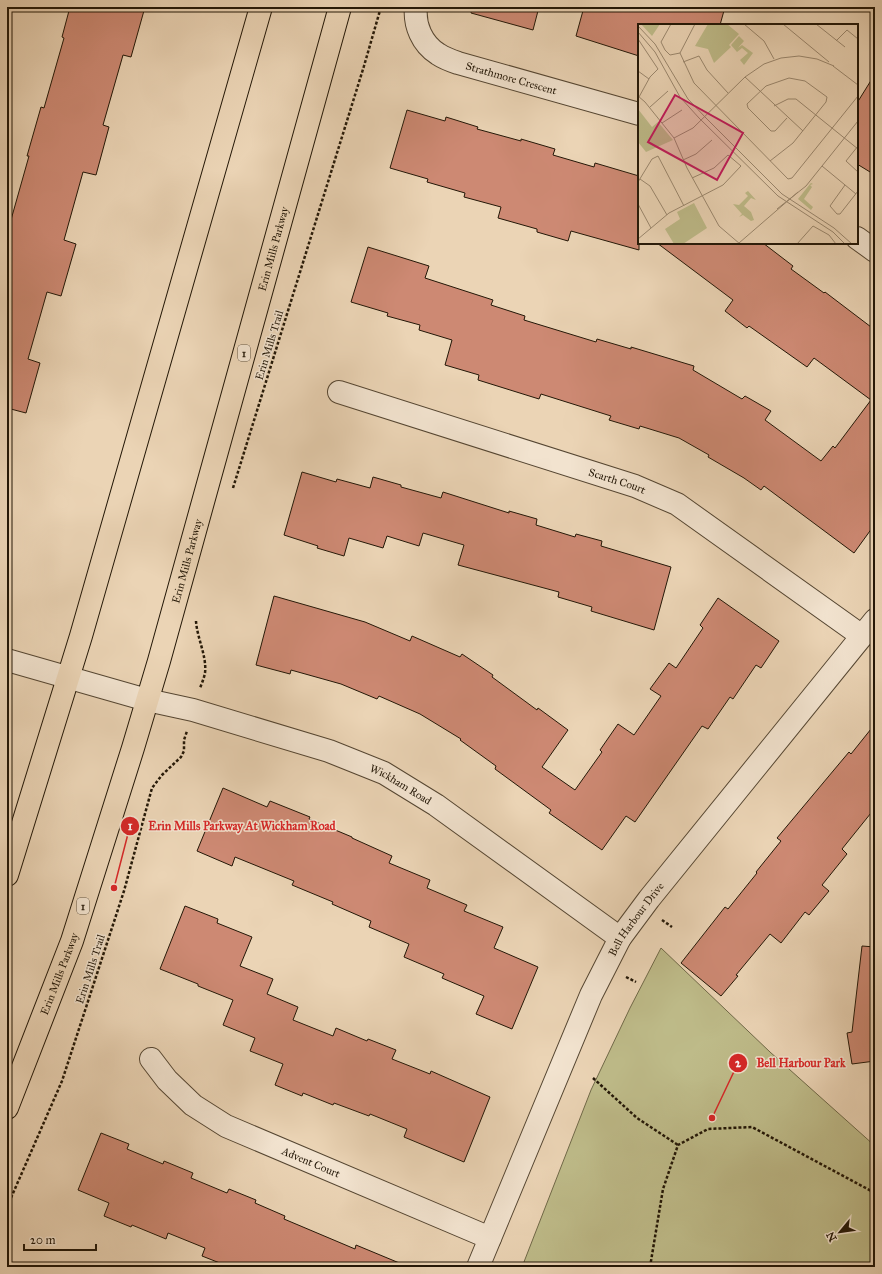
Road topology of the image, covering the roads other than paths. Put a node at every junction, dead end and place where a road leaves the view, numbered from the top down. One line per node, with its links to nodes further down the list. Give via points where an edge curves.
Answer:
1 (261, 7): 10 (main road)
2 (340, 7): 11 (main road, Erin Mills Parkway / 1)
3 (416, 7): 4 (street, Strathmore Crescent, via 418,28 426,45 438,55 458,64)
4 (638, 114)
5 (858, 239): 6 (street)
6 (875, 251)
7 (339, 392): 8 (street, Scarth Court, via 635,486 677,504)
8 (868, 628): 13 (street, Bell Harbour Drive, via 648,899)
9 (7, 660): 10 (street, Wickham Road)
10 (69, 678): 11 (street, Wickham Road); 12 (main road)
11 (147, 700): 13 (street, Wickham Road, via 194,710 329,751 384,773 436,805); 15 (main road, Erin Mills Parkway / 1, via 72,941)
12 (7, 875)
13 (620, 938): 16 (street, Bell Harbour Drive, via 591,995)
14 (151, 1059): 16 (street, Advent Court, via 167,1080 193,1104 226,1126)
15 (7, 1108)
16 (490, 1238): 17 (street, Bell Harbour Drive)
17 (478, 1267)

